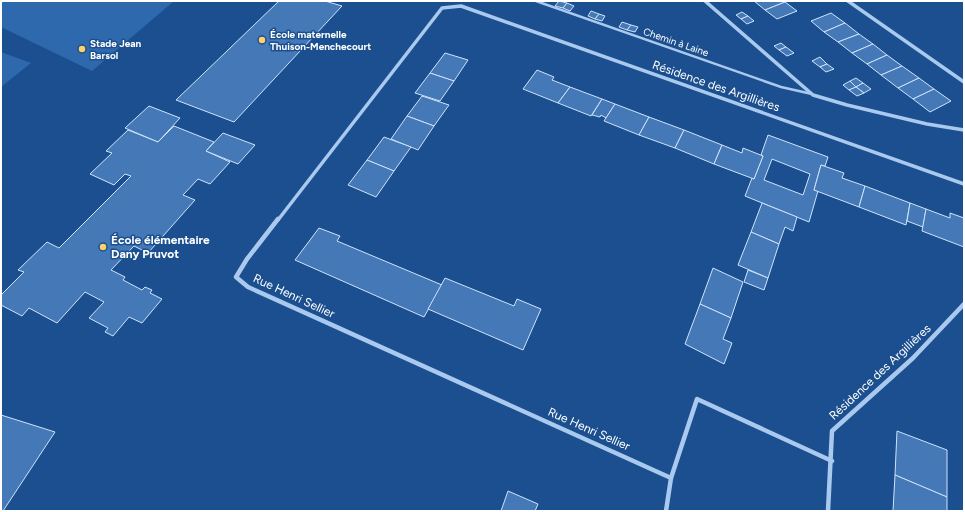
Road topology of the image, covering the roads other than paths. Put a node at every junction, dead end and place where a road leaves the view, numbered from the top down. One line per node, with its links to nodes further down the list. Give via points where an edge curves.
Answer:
1 (536, 1): 6 (lane, Chemin à Laine, via 781,87)
2 (705, 1): 6 (street)
3 (848, 1): 5 (street)
4 (461, 6): 8 (street, Résidence des Argillières); 11 (street, Rue Henri Sellier, via 442,8 246,259 236,277 248,287)
5 (964, 82)
6 (813, 95): 7 (street, via 919,122)
7 (964, 130)
8 (964, 184)
9 (964, 304): 10 (street, Résidence des Argillières, via 912,358 832,431)
10 (832, 461): 11 (street, via 697,399); 13 (street, Résidence des Argillières)
11 (671, 478): 12 (street)
12 (666, 511)
13 (828, 511)

